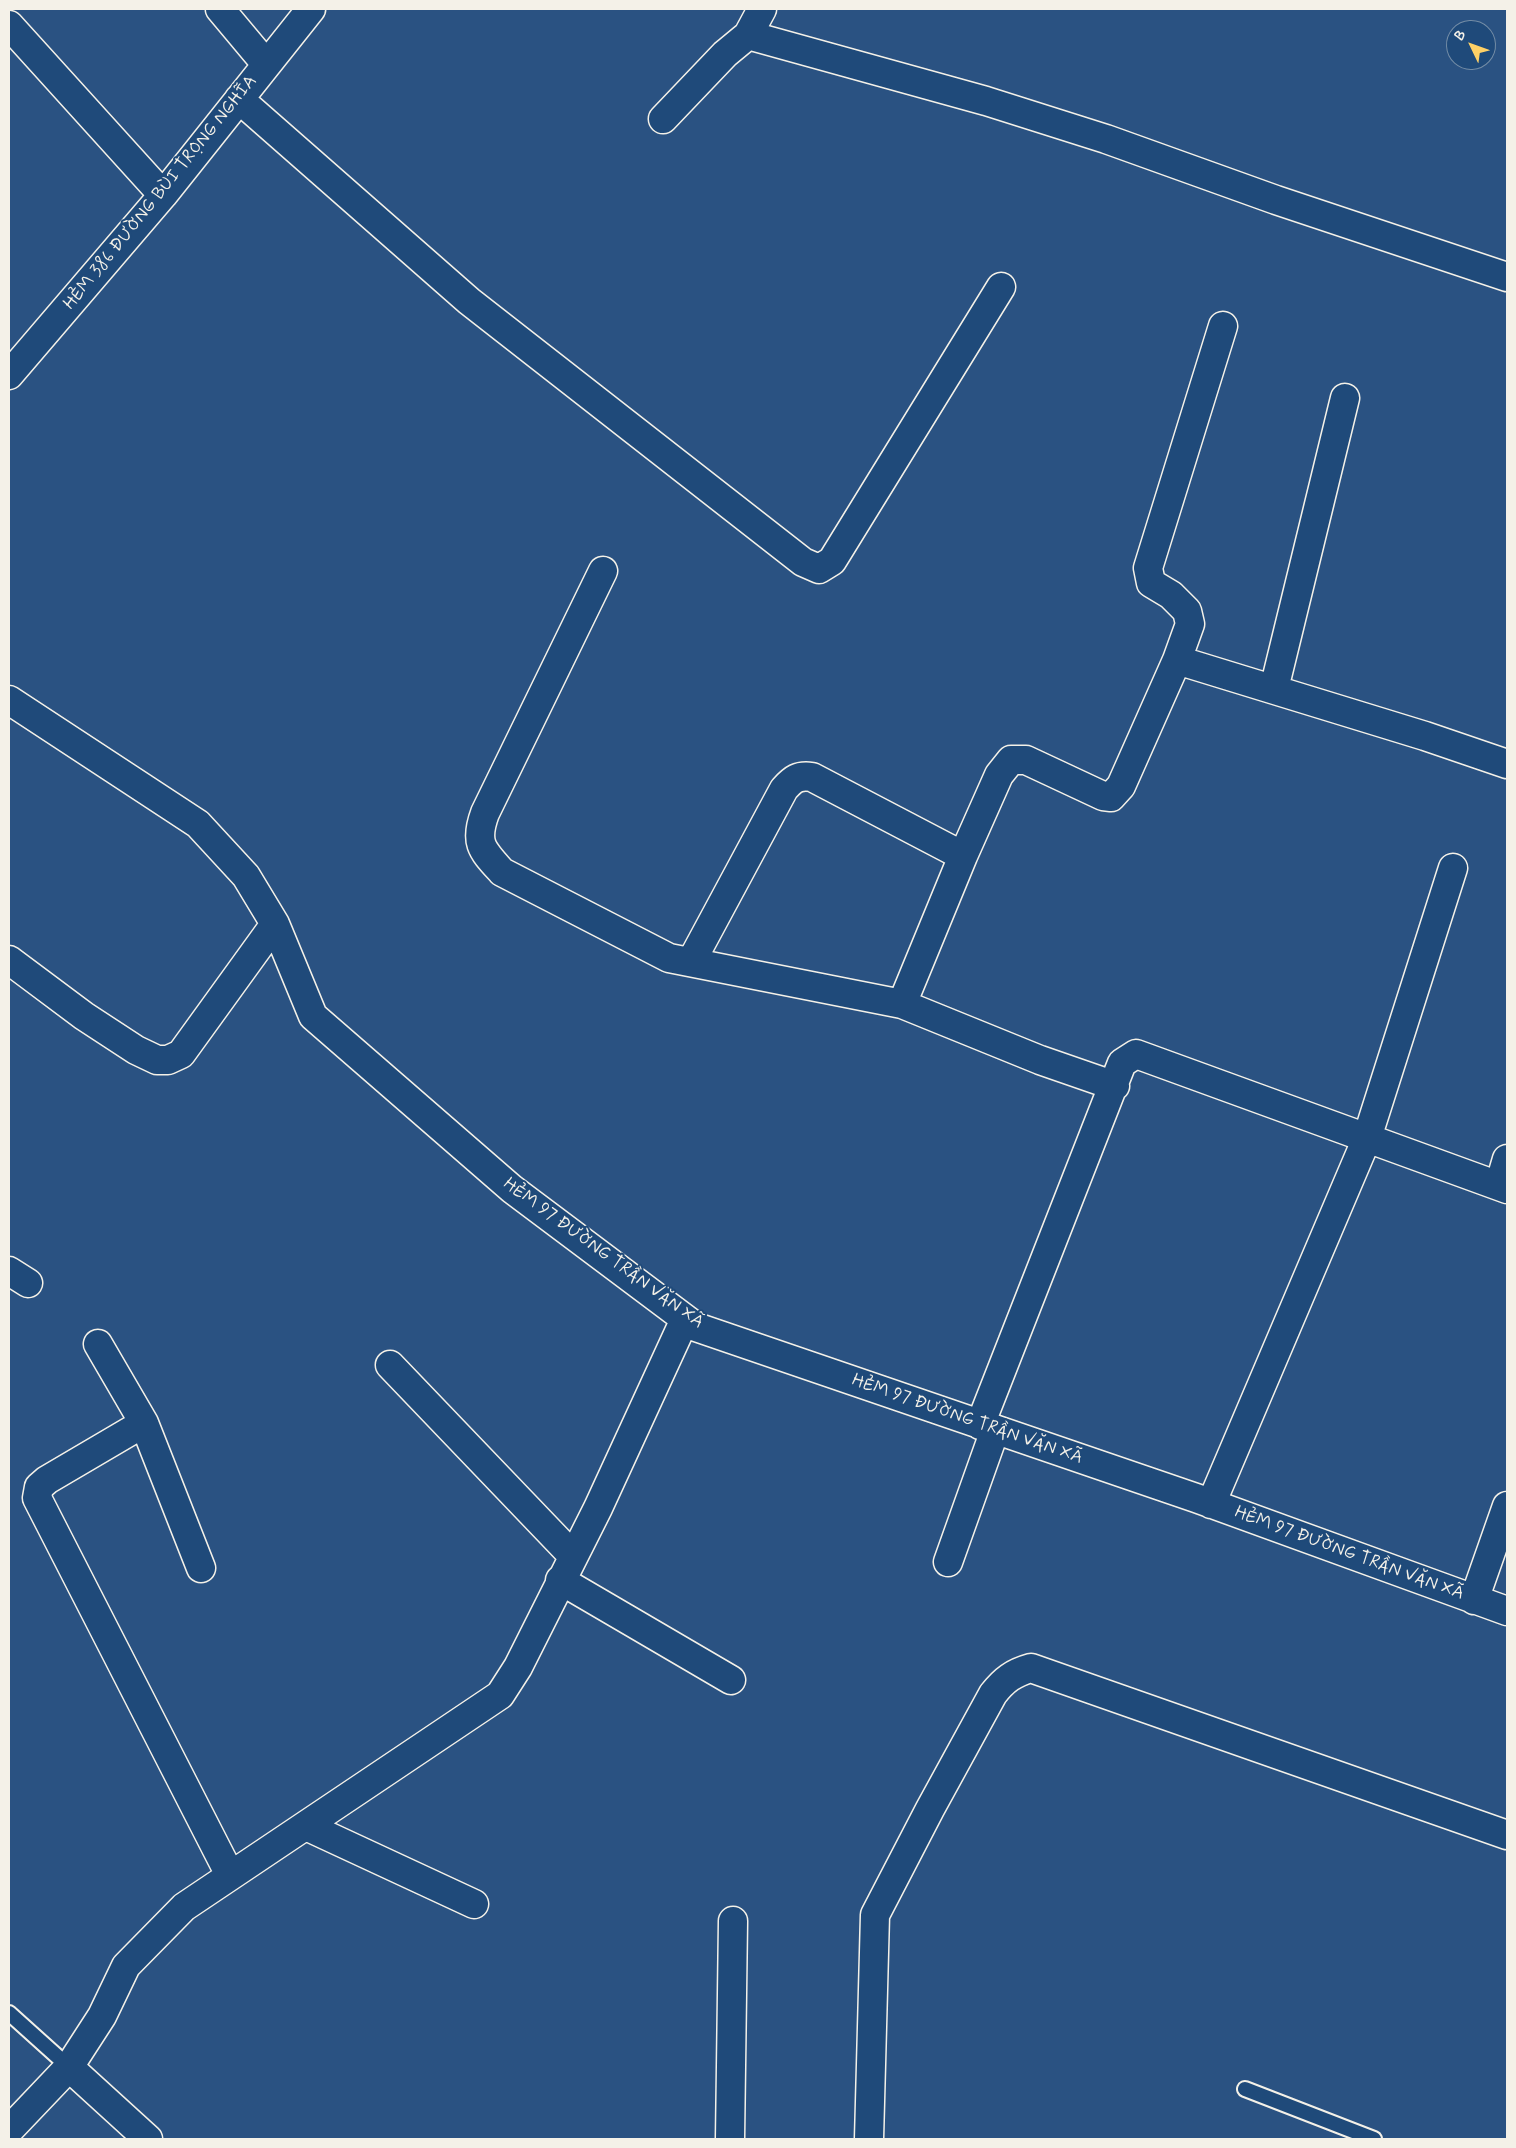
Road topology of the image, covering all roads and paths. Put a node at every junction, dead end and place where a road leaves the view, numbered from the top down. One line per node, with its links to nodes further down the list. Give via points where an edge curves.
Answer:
1 (220, 9): 6 (street)
2 (311, 9): 6 (street, HẺM 386 ĐƯỜNG BÙI TRỌNG NGHĨA)
3 (762, 9): 5 (street)
4 (9, 25): 9 (street)
5 (748, 35): 8 (street, via 725,54); 10 (street, via 986,101 1106,139)
6 (266, 64): 7 (street, HẺM 386 ĐƯỜNG BÙI TRỌNG NGHĨA)
7 (239, 99): 9 (street, HẺM 386 ĐƯỜNG BÙI TRỌNG NGHĨA); 11 (street, via 469,301 803,562 819,568 832,561)
8 (663, 119)
9 (163, 195): 13 (street, HẺM 386 ĐƯỜNG BÙI TRỌNG NGHĨA)
10 (1507, 277)
11 (1000, 287)
12 (1223, 326): 16 (street, via 1148,568 1151,583 1171,595 1187,611 1190,624)
13 (11, 366)
14 (1345, 398): 17 (street)
15 (603, 571): 24 (street, via 485,813 479,831 482,850 502,872 669,958)
16 (1177, 660): 17 (street); 20 (street, via 1121,786 1111,797 1026,760 1011,760 999,775)
17 (1274, 689): 19 (street)
18 (9, 700): 22 (street, HẺM 97 ĐƯỜNG TRẦN VĂN XÃ, via 198,824 246,876)
19 (1507, 764)
20 (963, 856): 24 (street, via 812,777 801,776 784,789); 25 (street)
21 (1453, 868): 27 (street)
22 (275, 924): 23 (street, via 181,1054 168,1060 157,1060 136,1050); 30 (street, HẺM 97 ĐƯỜNG TRẦN VĂN XÃ, via 313,1016 512,1189)
23 (9, 960)
24 (691, 962): 25 (street)
25 (902, 1004): 26 (street, via 1040,1060)
26 (1115, 1086): 27 (street, via 1122,1063 1136,1054); 34 (street)
27 (1368, 1138): 29 (street); 35 (street)
28 (1507, 1159): 29 (street)
29 (1503, 1187)
30 (685, 1319): 34 (street, HẺM 97 ĐƯỜNG TRẦN VĂN XÃ, via 696,1327); 37 (street, via 598,1508)
31 (98, 1344): 33 (street)
32 (390, 1365): 37 (street)
33 (144, 1423): 39 (street); 46 (street, via 46,1480 39,1487 37,1498)
34 (988, 1427): 35 (street, HẺM 97 ĐƯỜNG TRẦN VĂN XÃ); 38 (street)
35 (1211, 1504): 41 (street, HẺM 97 ĐƯỜNG TRẦN VĂN XÃ)
36 (1507, 1506): 41 (street)
37 (572, 1555): 40 (street)
38 (948, 1562)
39 (201, 1568)
40 (560, 1580): 43 (street); 44 (street, via 518,1666 500,1695)
41 (1474, 1600): 42 (street, HẺM 97 ĐƯỜNG TRẦN VĂN XÃ)
42 (1507, 1611)
43 (731, 1680)
44 (306, 1826): 46 (street); 47 (street)
45 (1507, 1835): 55 (street, via 1031,1668 1015,1672 993,1694 876,1915)
46 (230, 1875): 50 (street, via 184,1907 126,1966 102,2016)
47 (474, 1904)
48 (732, 1921): 54 (street)
49 (9, 2012): 50 (lane)
50 (69, 2067): 52 (street); 53 (street)
51 (1245, 2089): 56 (lane)
52 (9, 2130)
53 (148, 2139)
54 (730, 2139)
55 (870, 2139)
56 (1374, 2139)

